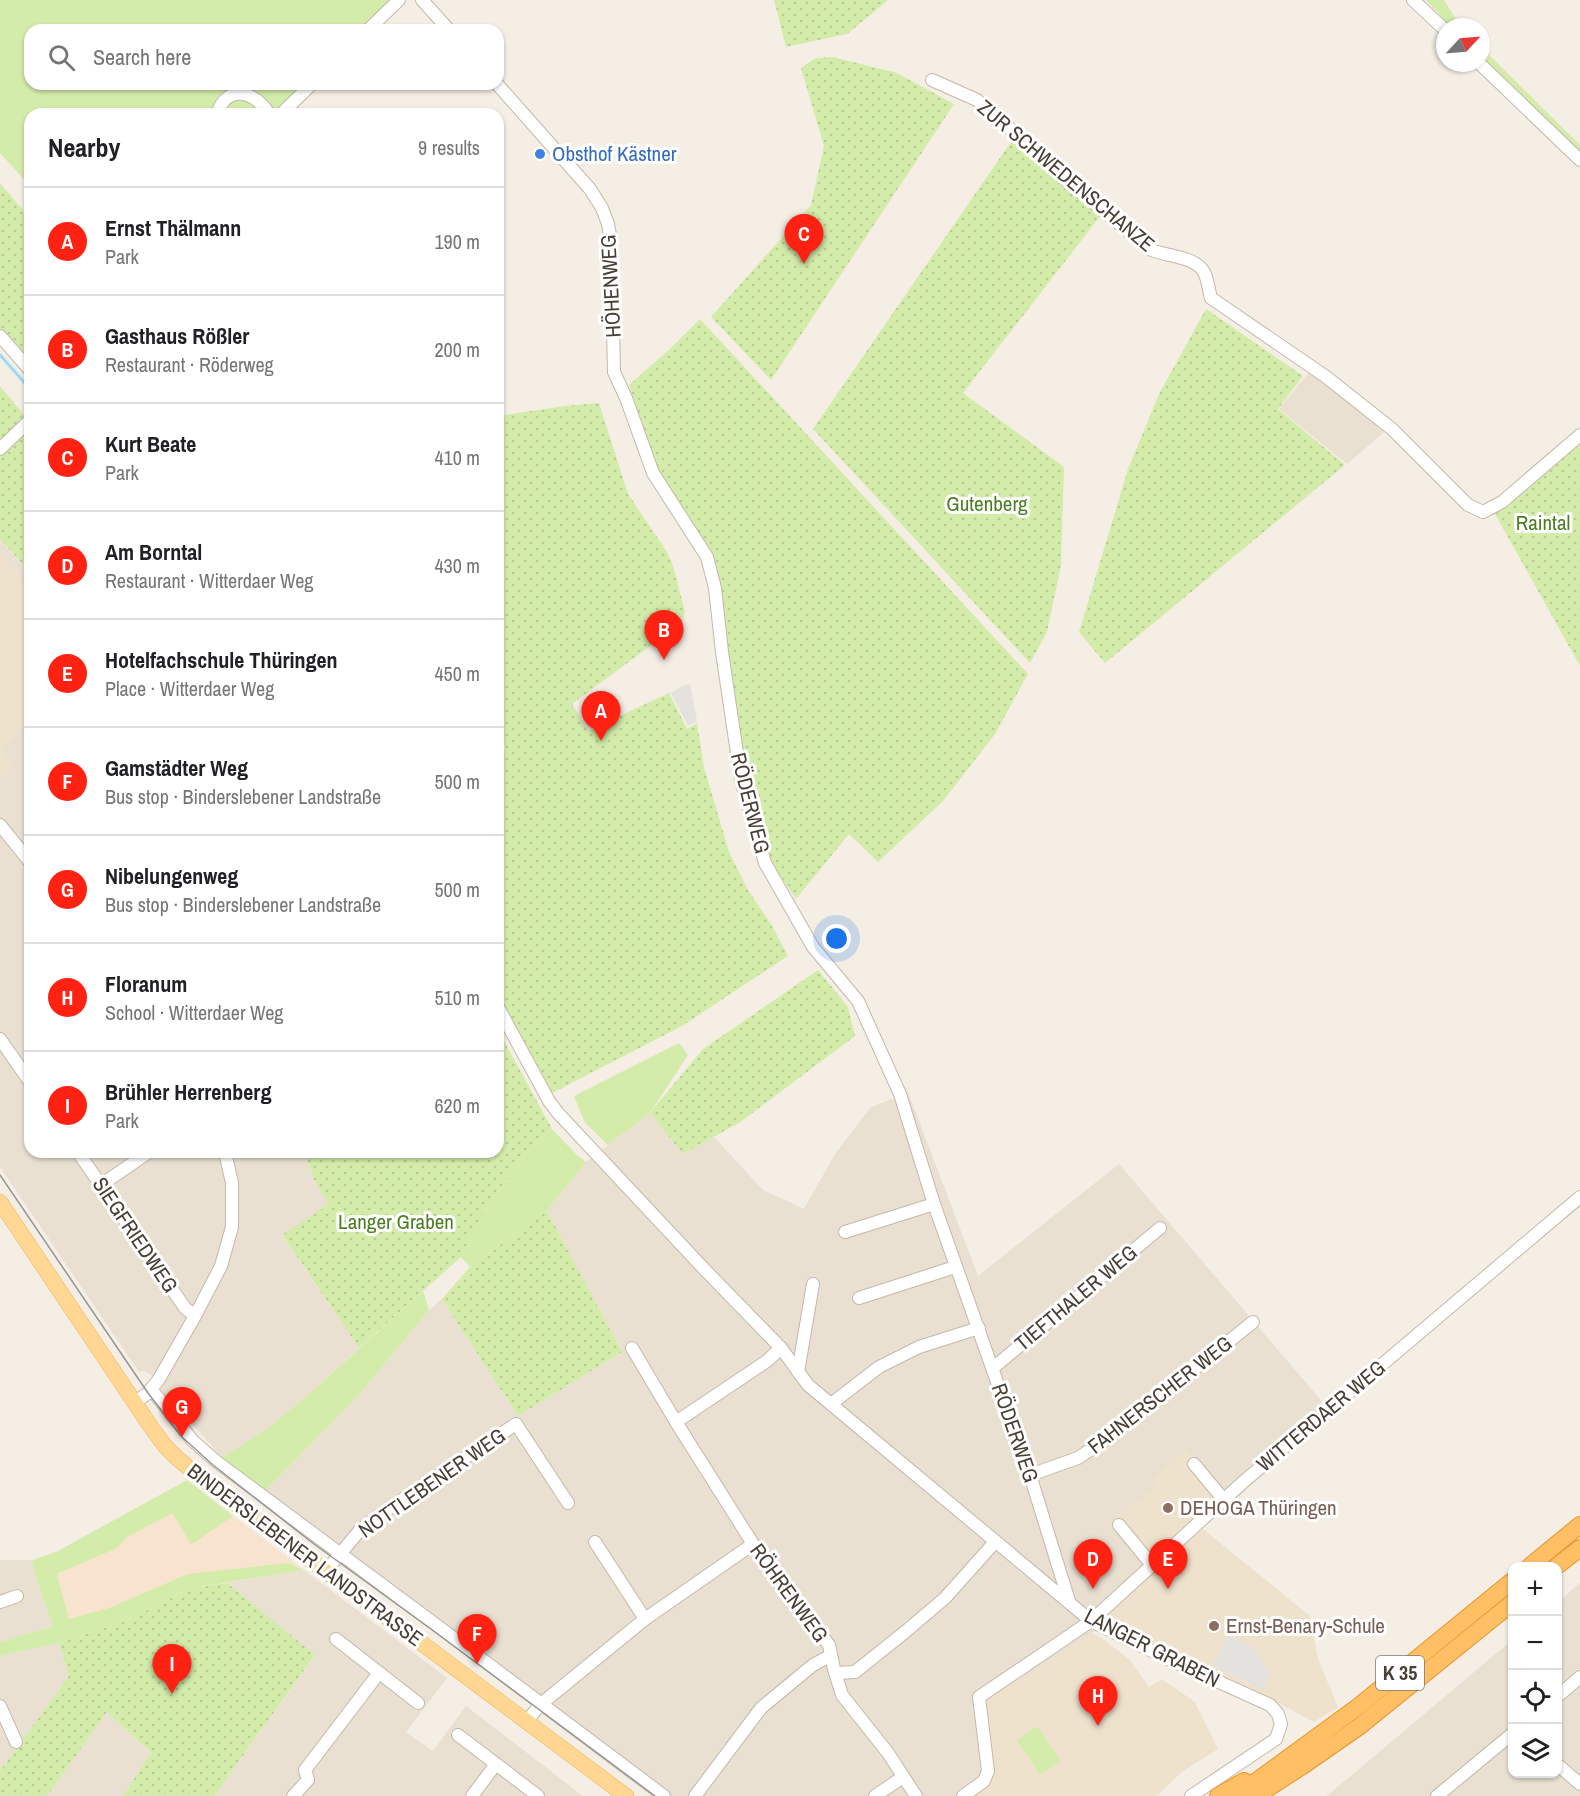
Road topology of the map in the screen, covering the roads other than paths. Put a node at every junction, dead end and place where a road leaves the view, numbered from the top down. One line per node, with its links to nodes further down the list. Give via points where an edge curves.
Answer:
1 (399, 0): 5 (street)
2 (422, 0): 6 (street)
3 (1413, 0): 4 (street)
4 (1436, 22)
5 (374, 24)
6 (444, 24)
7 (1488, 72): 14 (street)
8 (932, 80): 19 (street, ZUR SCHWEDENSCHANZE, via 977,100 1149,249 1197,264 1204,273 1211,298 1325,376 1392,429 1468,505 1483,512 1502,502)
9 (306, 90): 13 (street)
10 (502, 90): 17 (street, HÖHENWEG, via 590,189 602,208 611,240 614,372)
11 (219, 108): 12 (street, via 225,100 243,93 259,100)
12 (265, 108)
13 (287, 108)
14 (1580, 160)
15 (0, 336): 16 (street)
16 (24, 363)
17 (619, 383): 32 (street, RÖDERWEG, via 653,473 707,557 715,588 741,780 765,863 813,947 858,1002 900,1094)
18 (24, 426): 20 (street)
19 (1580, 435)
20 (0, 449)
21 (0, 825): 22 (street)
22 (24, 855)
23 (504, 1018): 42 (street, LANGER GRABEN, via 558,1113)
24 (0, 1039): 25 (street)
25 (24, 1073)
26 (82, 1158): 29 (street, SIEGFRIEDWEG)
27 (140, 1158): 29 (street)
28 (226, 1158): 38 (street, via 232,1183 232,1227 220,1266)
29 (101, 1185): 38 (street, SIEGFRIEDWEG, via 185,1308)
30 (1580, 1197): 51 (street, WITTERDAER WEG)
31 (0, 1202): 46 (main road, BINDERSLEBENER LANDSTRASSE)
32 (934, 1204): 34 (street); 35 (street, RÖDERWEG)
33 (1160, 1228): 43 (street, TIEFTHALER WEG)
34 (845, 1232)
35 (955, 1267): 37 (street); 40 (street, RÖDERWEG)
36 (813, 1284): 44 (street)
37 (859, 1298)
38 (195, 1316): 45 (street)
39 (1253, 1322): 50 (street, FAHNERSCHER WEG, via 1108,1438 1078,1458)
40 (979, 1328): 43 (street, RÖDERWEG); 47 (street, via 919,1347 879,1367)
41 (632, 1348): 48 (street, RÖHRENWEG)
42 (781, 1348): 44 (street, LANGER GRABEN); 48 (street)
43 (993, 1368): 50 (street, RÖDERWEG)
44 (798, 1372): 47 (street, LANGER GRABEN)
45 (152, 1389): 46 (street); 59 (street, BINDERSLEBENER LANDSTRASSE, via 193,1441)
46 (134, 1403): 63 (main road, BINDERSLEBENER LANDSTRASSE, via 178,1459)
47 (831, 1404): 56 (street, LANGER GRABEN)
48 (676, 1422): 57 (street, RÖHRENWEG)
49 (1194, 1464): 51 (street)
50 (1030, 1475): 66 (street, RÖDERWEG)
51 (1224, 1500): 62 (street, WITTERDAER WEG)
52 (568, 1503): 59 (street, NOTTLEBENER WEG, via 516,1424 391,1507 360,1530)
53 (1119, 1525): 62 (street)
54 (1580, 1525): 60 (highway)
55 (595, 1542): 69 (street)
56 (995, 1542): 66 (street, LANGER GRABEN); 74 (street, via 949,1593 905,1632 855,1672)
57 (753, 1544): 69 (street); 72 (street, RÖHRENWEG, via 829,1645)
58 (1580, 1548): 61 (highway)
59 (340, 1554): 63 (street, NOTTLEBENER WEG); 78 (street, BINDERSLEBENER LANDSTRASSE)
60 (1535, 1562)
61 (1562, 1562)
62 (1152, 1565): 70 (street, WITTERDAER WEG)
63 (326, 1571): 80 (main road, BINDERSLEBENER LANDSTRASSE)
64 (1508, 1584): 84 (highway, K 35)
65 (17, 1596): 67 (street)
66 (1069, 1601): 70 (street, LANGER GRABEN)
67 (0, 1602)
68 (1508, 1606): 84 (highway, K 35, via 1360,1726)
69 (645, 1619): 78 (street)
70 (1091, 1621): 97 (street, WITTERDAER WEG, via 979,1697 988,1771 984,1781); 98 (street, LANGER GRABEN, via 1270,1705 1278,1714 1281,1724 1276,1739)
71 (336, 1639): 73 (street)
72 (830, 1656): 74 (street, RÖHRENWEG); 94 (street, via 813,1665 761,1708)
73 (379, 1673): 77 (street); 89 (street, via 305,1770 308,1780)
74 (835, 1673): 87 (street, RÖHRENWEG, via 842,1695)
75 (1580, 1677): 76 (street)
76 (1562, 1692)
77 (418, 1703)
78 (541, 1704): 80 (street); 93 (street, BINDERSLEBENER LANDSTRASSE)
79 (0, 1706): 83 (street)
80 (526, 1722): 92 (main road, BINDERSLEBENER LANDSTRASSE)
81 (458, 1735): 85 (street)
82 (1508, 1737): 103 (street)
83 (16, 1742)
84 (1297, 1761): 99 (highway, K 35); 100 (highway, K 35); 101 (highway, K 35); 102 (highway, K 35, via 1295,1782)
85 (496, 1764): 90 (street); 91 (street)
86 (1562, 1769): 88 (street)
87 (903, 1777): 95 (street); 96 (street, RÖHRENWEG)
88 (1580, 1784)
89 (293, 1796)
90 (472, 1796)
91 (538, 1796)
92 (626, 1796)
93 (664, 1796)
94 (695, 1796)
95 (875, 1796)
96 (916, 1796)
97 (963, 1796)
98 (1191, 1796)
99 (1218, 1796)
100 (1236, 1796)
101 (1256, 1796)
102 (1274, 1796)
103 (1437, 1796)

